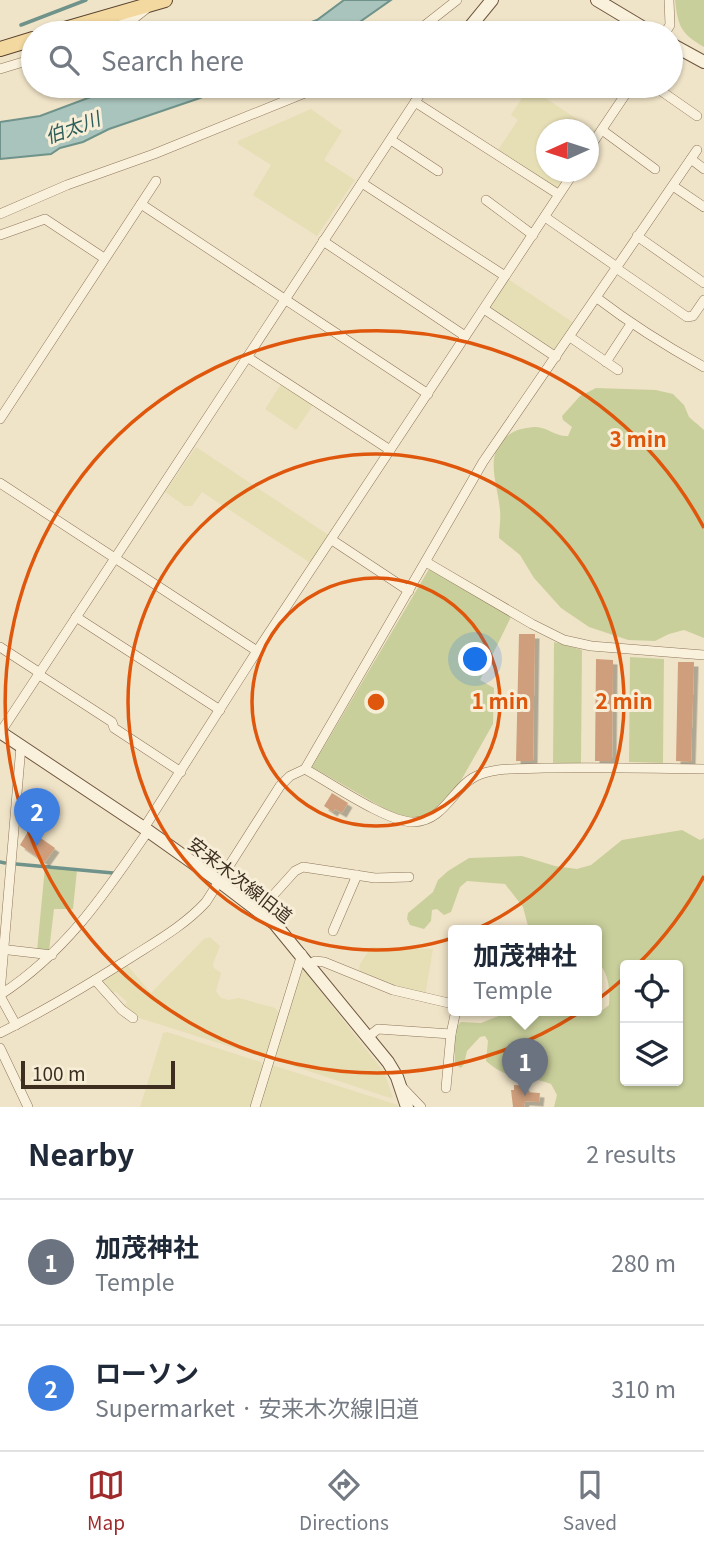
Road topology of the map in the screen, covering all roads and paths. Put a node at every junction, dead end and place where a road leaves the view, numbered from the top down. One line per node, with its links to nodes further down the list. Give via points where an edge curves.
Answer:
1 (457, 0): 8 (street)
2 (492, 0): 9 (street)
3 (597, 0): 10 (street)
4 (669, 0): 11 (street)
5 (159, 2): 6 (main road); 7 (street)
6 (93, 21)
7 (129, 21)
8 (430, 21)
9 (475, 21)
10 (632, 21)
11 (670, 21)
12 (21, 43): 13 (main road)
13 (0, 49)
14 (683, 51): 15 (street)
15 (704, 62)
16 (21, 63): 17 (street)
17 (0, 69)
18 (292, 98): 40 (street)
19 (418, 98): 22 (street)
20 (623, 98): 24 (street)
21 (671, 98): 23 (street)
22 (415, 102): 26 (street); 36 (street)
23 (697, 116)
24 (602, 130): 25 (street); 29 (street)
25 (599, 135)
26 (391, 140): 31 (street); 34 (street)
27 (697, 150): 28 (street)
28 (691, 159): 30 (street); 35 (street)
29 (655, 169)
30 (704, 169)
31 (438, 172)
32 (156, 181): 38 (street)
33 (567, 182): 36 (street)
34 (362, 183): 45 (street); 48 (street)
35 (673, 186): 39 (street); 44 (street)
36 (558, 194): 41 (street)
37 (486, 200): 42 (street)
38 (141, 204): 46 (street); 50 (street)
39 (704, 207)
40 (0, 214)
41 (545, 217): 42 (street); 47 (street)
42 (533, 234): 48 (street)
43 (0, 235): 46 (street, via 45,219)
44 (637, 236): 47 (street); 49 (street)
45 (323, 241): 50 (street); 55 (street)
46 (104, 258): 63 (street)
47 (616, 268): 51 (street); 52 (street, via 687,317 693,316)
48 (505, 276): 53 (street)
49 (704, 283)
50 (284, 298): 57 (street); 62 (street)
51 (597, 298): 54 (street); 56 (street)
52 (704, 300)
53 (484, 309): 55 (street); 58 (street)
54 (631, 324): 59 (street); 60 (street)
55 (465, 337): 62 (street)
56 (570, 337): 58 (street); 59 (street)
57 (247, 357): 64 (street); 67 (street)
58 (556, 357): 68 (street, via 483,462)
59 (606, 362): 61 (street)
60 (704, 367)
61 (618, 370)
62 (428, 394): 64 (street)
63 (0, 419)
64 (390, 450): 66 (street)
65 (0, 483): 67 (street)
66 (332, 540): 69 (street); 72 (street)
67 (116, 559): 70 (street); 72 (street)
68 (426, 562): 69 (street); 73 (street, via 564,640)
69 (410, 591): 78 (street)
70 (76, 617): 74 (street); 75 (street)
71 (0, 647): 74 (street)
72 (257, 652): 75 (street)
73 (704, 654)
74 (39, 673): 76 (street); 80 (street)
75 (220, 710): 80 (street)
76 (0, 732): 77 (street, 安来木次線旧道)
77 (21, 746): 81 (street, 安来木次線旧道); 87 (street)
78 (305, 769): 79 (street, via 393,818 412,822 443,810 466,781 494,771); 84 (street, via 280,786)
79 (704, 769)
80 (181, 772): 81 (street)
81 (146, 829): 84 (street, 安来木次線旧道); 88 (street, via 97,906)
82 (357, 875): 83 (street); 85 (street, via 303,867); 86 (street)
83 (409, 877)
84 (220, 881): 85 (street, 安来木次線旧道); 90 (street, via 195,915)
85 (260, 911): 89 (street, 安来木次線旧道)
86 (332, 931)
87 (1, 949): 88 (street); 91 (street)
88 (52, 955): 91 (street)
89 (306, 959): 92 (street, via 380,986); 98 (street, 安来木次線旧道); 103 (street)
90 (95, 980): 94 (street); 95 (street)
91 (0, 995): 95 (street)
92 (448, 1003)
93 (455, 1016): 97 (street)
94 (133, 1018)
95 (16, 1025): 96 (street)
96 (0, 1033)
97 (451, 1034): 98 (street, via 378,1029); 101 (street)
98 (368, 1037): 100 (street, 安来木次線旧道)
99 (0, 1048): 102 (street)
100 (400, 1084): 104 (street, 安来木次線旧道); 105 (street)
101 (446, 1088)
102 (28, 1107)
103 (255, 1107)
104 (407, 1107)
105 (421, 1107)

